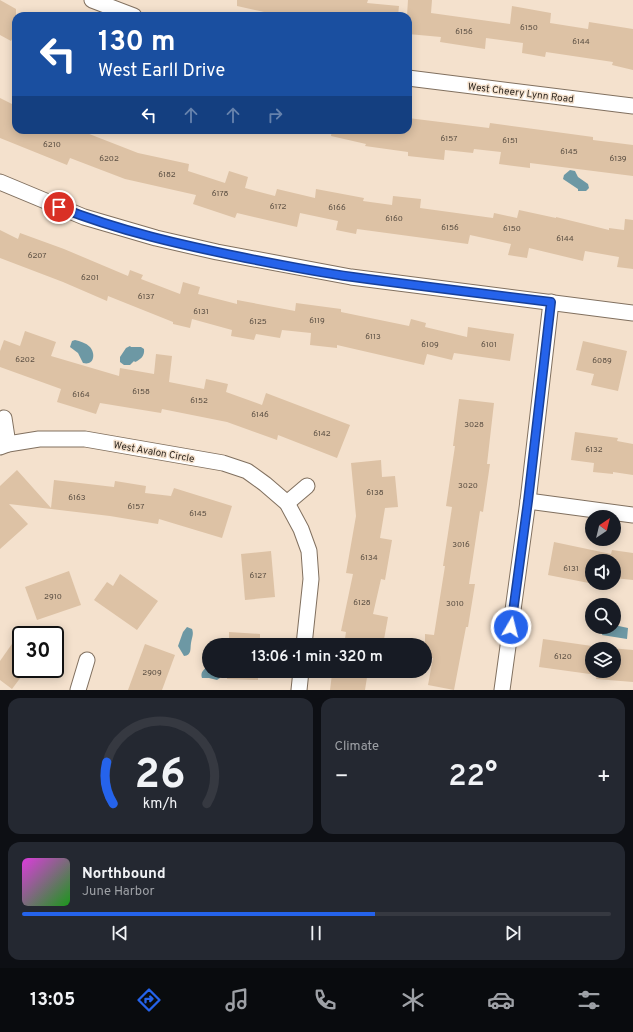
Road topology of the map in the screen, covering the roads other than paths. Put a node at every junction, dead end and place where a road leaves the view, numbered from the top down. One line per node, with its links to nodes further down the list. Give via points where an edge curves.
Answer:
1 (92, 0): 2 (street)
2 (124, 12)
3 (412, 78): 4 (street, West Cheery Lynn Road)
4 (633, 106)
5 (0, 182): 6 (street, via 84,217 217,252 351,277)
6 (551, 302): 7 (street); 11 (street)
7 (633, 313)
8 (4, 418): 9 (street, West Avalon Circle)
9 (4, 445): 12 (street, West Avalon Circle, via 39,439 85,440 223,463 247,471)
10 (307, 486): 12 (street)
11 (528, 501): 13 (street); 19 (street)
12 (287, 503): 14 (street, West Avalon Circle, via 309,551 311,579)
13 (633, 515)
14 (305, 638)
15 (87, 660): 17 (street)
16 (300, 678): 18 (street)
17 (78, 690)
18 (299, 690)
19 (502, 690)

